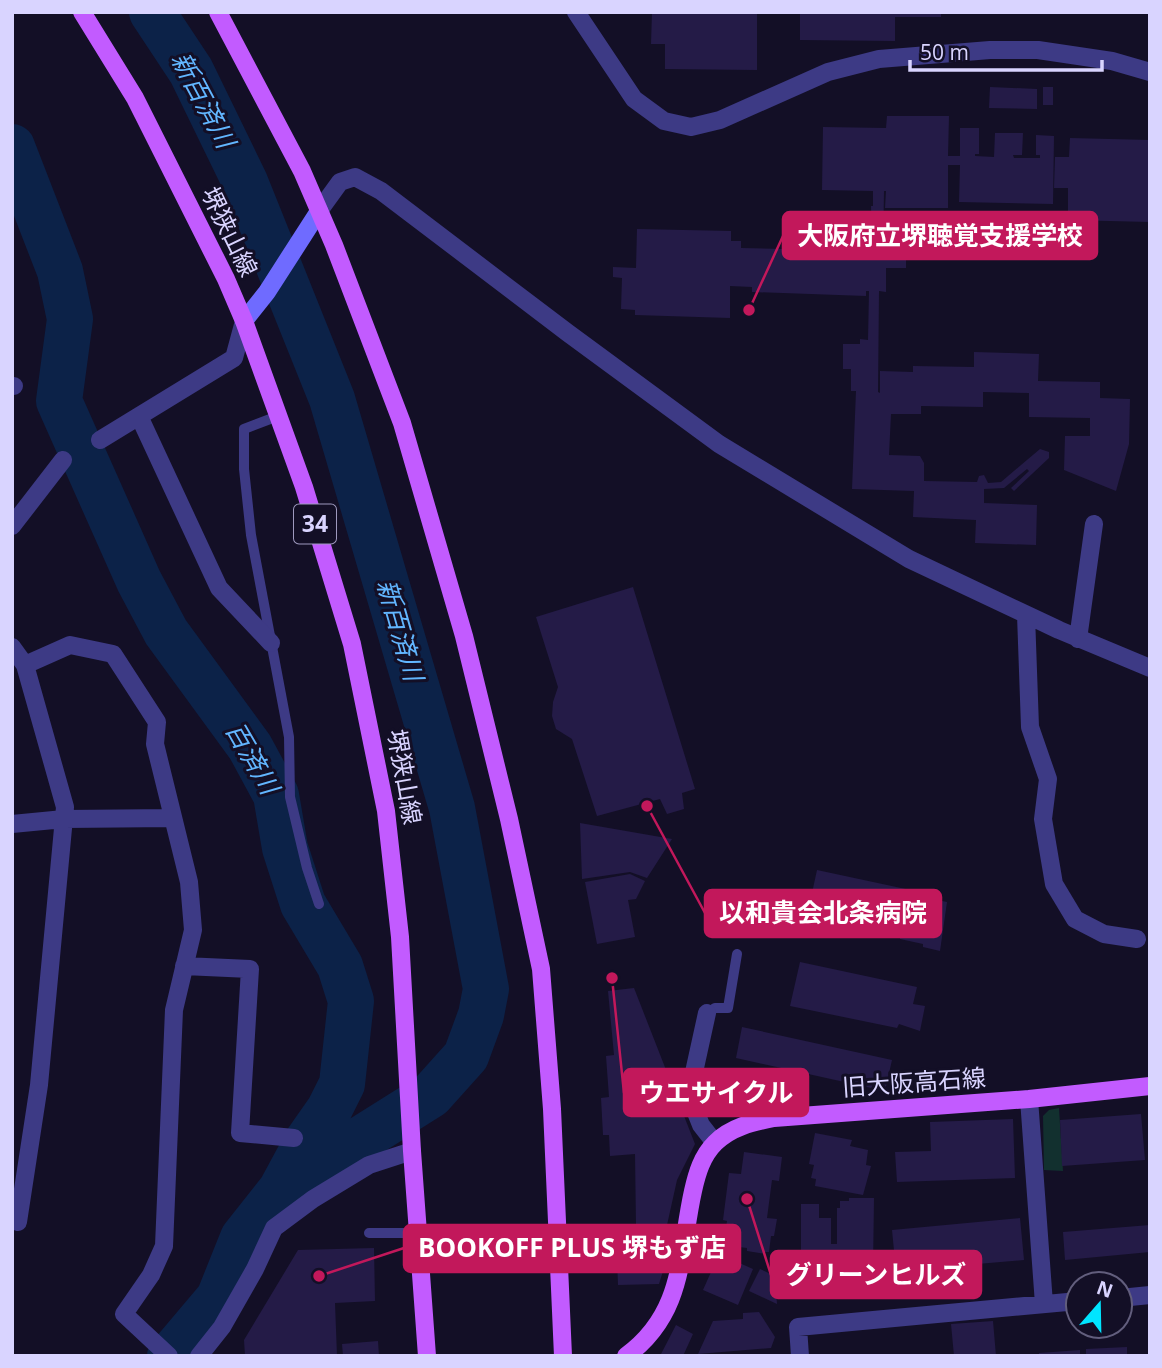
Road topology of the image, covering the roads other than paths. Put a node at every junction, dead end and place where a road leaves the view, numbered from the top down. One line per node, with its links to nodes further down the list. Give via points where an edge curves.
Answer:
1 (82, 12): 6 (main road, 堺狭山線 / 34, via 135,98)
2 (218, 12): 5 (main road)
3 (576, 12): 4 (street, via 634,99 664,121 691,127 720,120 828,72 879,59 1038,50)
4 (1150, 72)
5 (319, 211): 6 (street); 13 (street, via 340,182 355,177 381,191 719,444 909,559); 40 (main road, via 402,423 464,636 509,819 541,969)
6 (244, 321): 7 (street, via 234,358); 8 (main road, 堺狭山線 / 34)
7 (139, 416): 9 (street); 15 (street, via 219,588)
8 (278, 416): 15 (lane, via 244,429 251,535); 31 (main road, 堺狭山線 / 34, via 352,644 386,811 400,937)
9 (100, 440)
10 (63, 460): 12 (street)
11 (1094, 524): 14 (street)
12 (12, 526)
13 (1026, 615): 14 (street); 23 (street, via 1030,727 1048,779 1042,819 1055,884 1075,919 1104,934)
14 (1078, 639): 18 (street)
15 (271, 643): 22 (lane, via 289,737 290,797)
16 (12, 647): 17 (street)
17 (25, 665): 19 (street, via 70,645 113,654 157,722 155,744); 20 (street, via 65,807)
18 (1150, 668)
19 (173, 818): 20 (street); 25 (street, via 189,881 193,930)
20 (64, 819): 21 (street); 32 (street, via 39,1085)
21 (12, 824)
22 (319, 904)
23 (1137, 939)
24 (737, 954): 26 (lane, via 728,1008)
25 (184, 966): 29 (street, via 250,969 240,1133); 37 (street, via 174,1010 164,1246 124,1314)
26 (706, 1013): 30 (street, via 689,1094 701,1125)
27 (1150, 1086): 28 (main road, 旧大阪高石線)
28 (1029, 1099): 30 (main road, 旧大阪高石線, via 774,1118 748,1123); 36 (street)
29 (294, 1138)
30 (715, 1143): 41 (main road, 旧大阪高石線, via 699,1168 672,1295 652,1331)
31 (412, 1151): 34 (main road, 堺狭山線 / 34); 38 (street, via 369,1165 274,1228 222,1326)
32 (14, 1225)
33 (369, 1233): 34 (lane)
34 (418, 1233): 39 (main road, 堺狭山線 / 34)
35 (1064, 1302): 36 (street)
36 (1044, 1304): 42 (street, via 798,1327)
37 (169, 1356)
38 (199, 1356)
39 (428, 1356)
40 (564, 1356)
41 (626, 1356)
42 (800, 1356)

